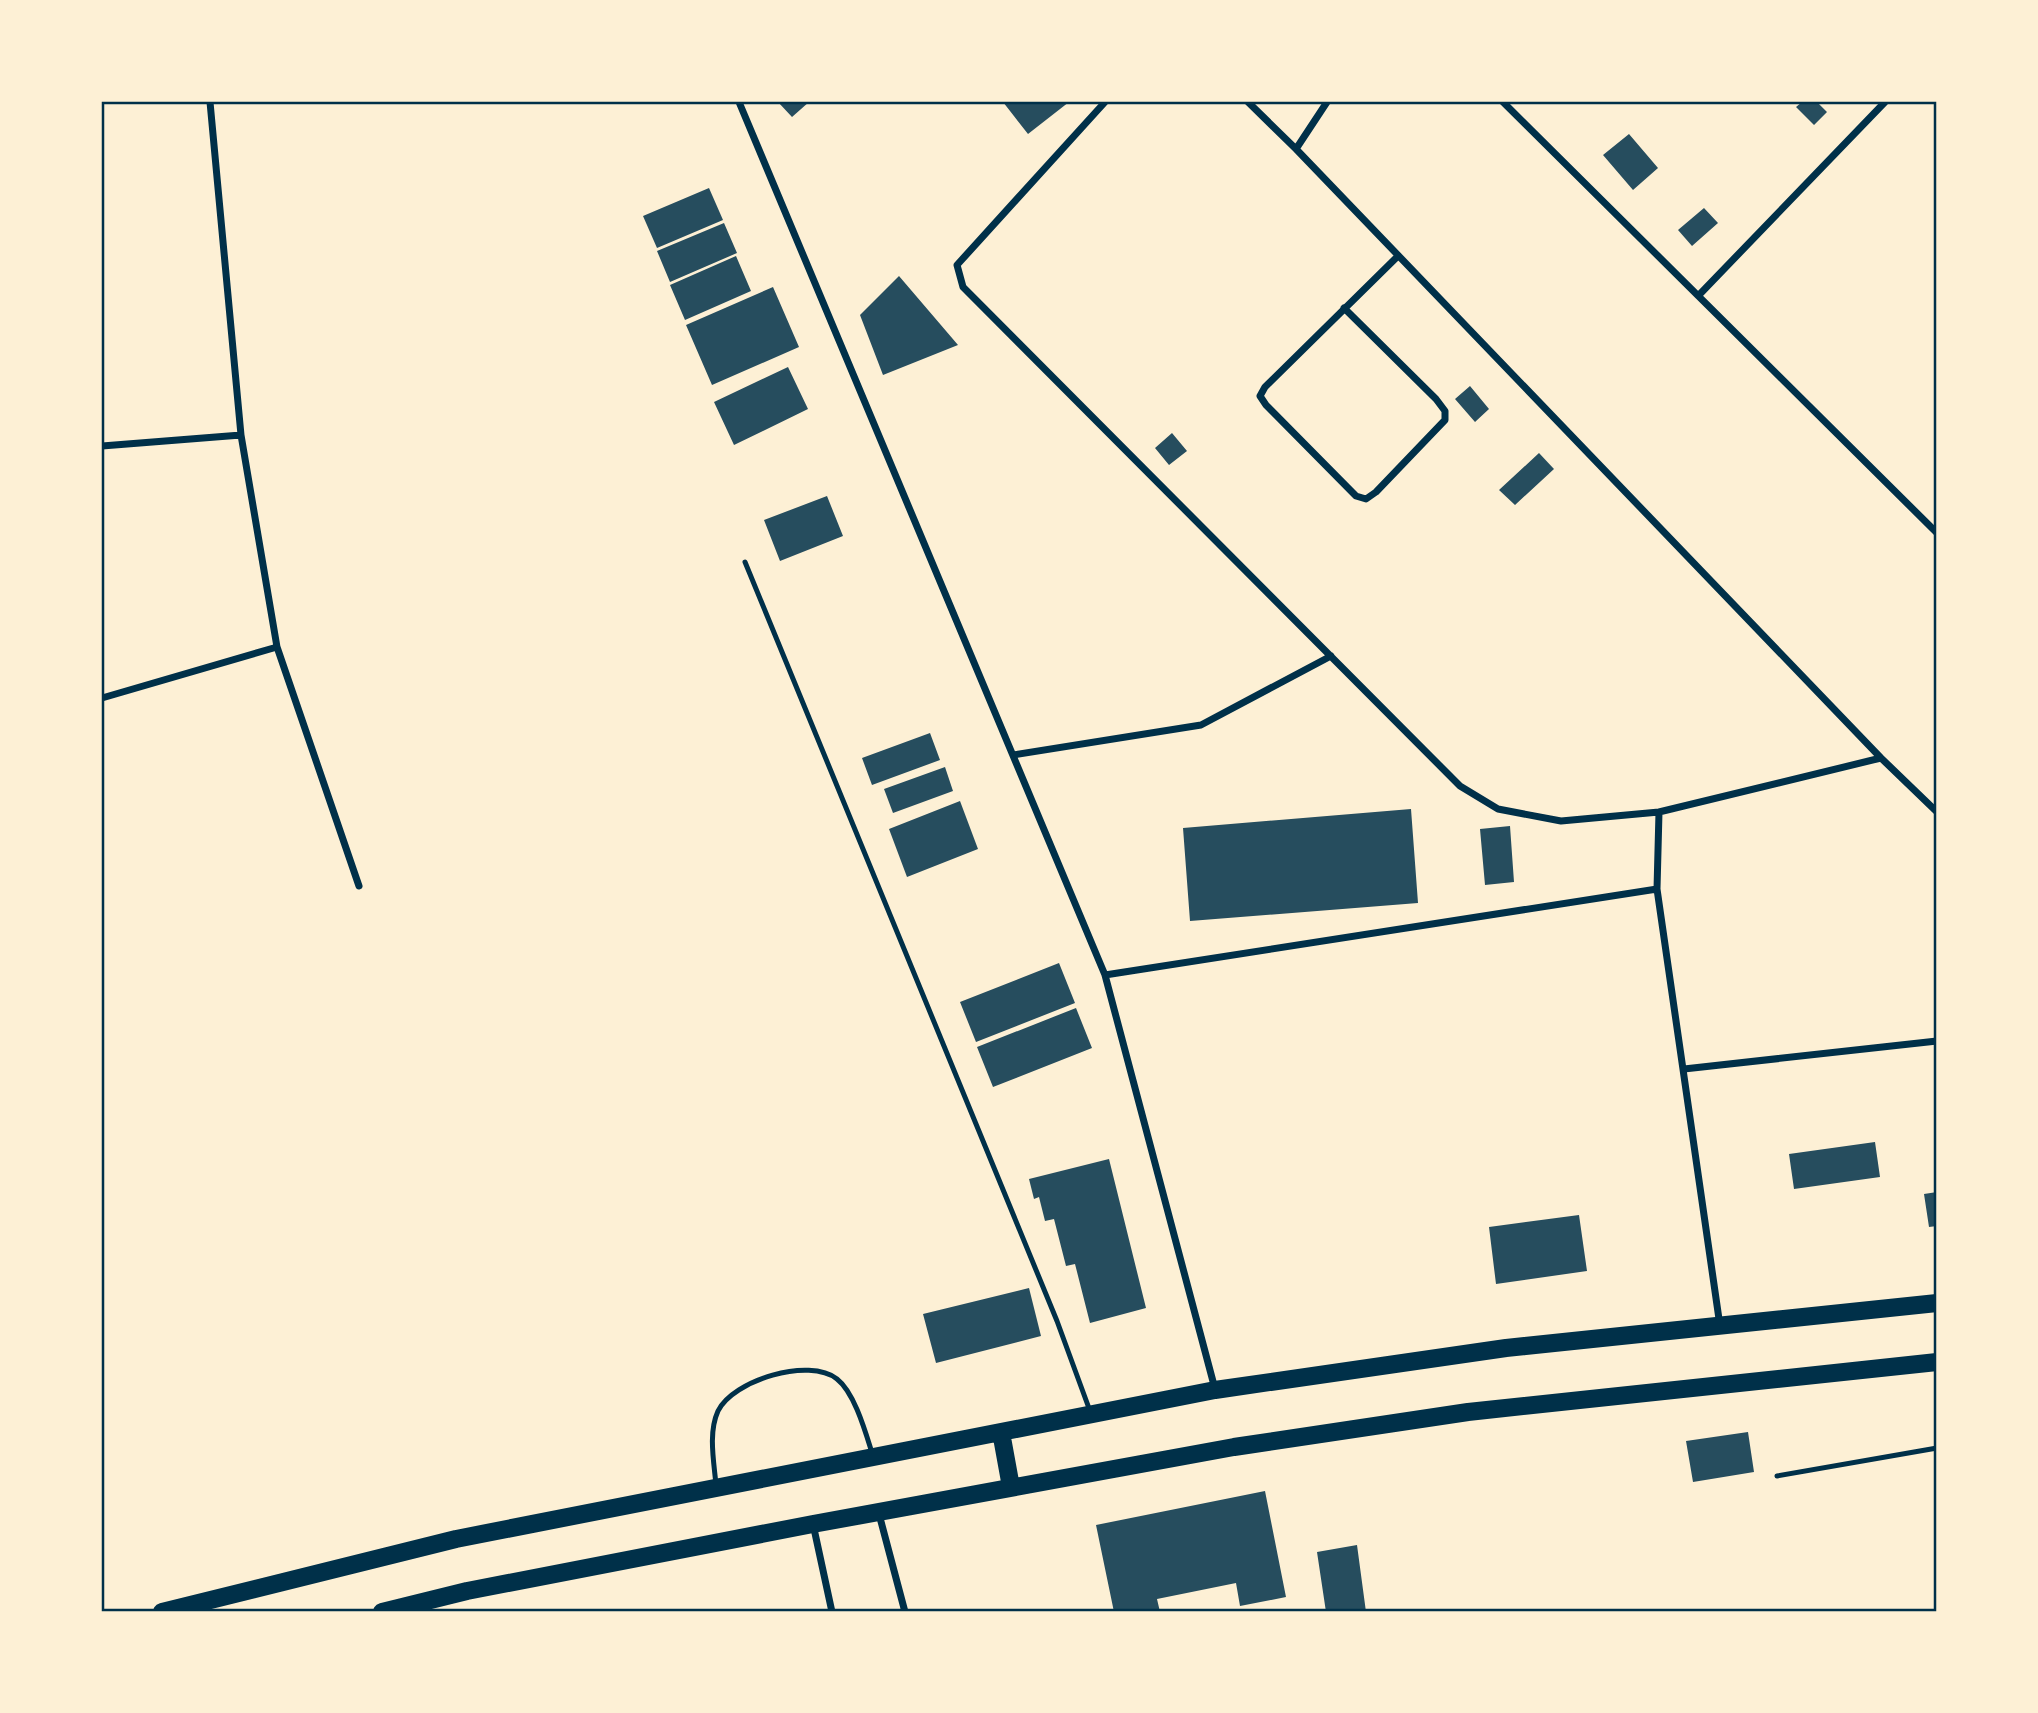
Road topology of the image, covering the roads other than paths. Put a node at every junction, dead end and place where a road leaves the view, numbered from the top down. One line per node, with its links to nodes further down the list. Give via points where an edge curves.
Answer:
1 (211, 102): 12 (street)
2 (739, 102): 19 (street)
3 (1105, 102): 17 (street, via 957,265 963,288)
4 (1248, 102): 8 (street)
5 (1327, 102): 8 (street)
6 (1503, 102): 10 (street)
7 (1885, 102): 10 (street)
8 (1296, 149): 9 (street)
9 (1398, 256): 11 (street); 20 (street)
10 (1699, 295): 14 (street)
11 (1344, 308): 11 (street, via 1261,396 1356,496 1366,499 1445,420 1445,411)
12 (241, 435): 13 (street); 16 (street)
13 (102, 446)
14 (1937, 533)
15 (745, 562): 32 (lane, via 1052,1308)
16 (277, 647): 18 (street); 23 (street)
17 (1331, 656): 19 (street, via 1201,724); 21 (street, via 1460,786 1498,809 1561,821)
18 (102, 698)
19 (1013, 755): 25 (street)
20 (1881, 758): 21 (street); 22 (street)
21 (1659, 811): 24 (street)
22 (1937, 813)
23 (359, 886)
24 (1657, 889): 25 (street); 27 (street)
25 (1105, 975): 31 (street)
26 (1937, 1041): 27 (street)
27 (1684, 1069): 29 (street)
28 (1937, 1303): 29 (main road)
29 (1720, 1326): 31 (main road, via 1506,1348)
30 (1937, 1362): 37 (main road, via 1468,1412)
31 (1216, 1390): 32 (main road)
32 (1091, 1414): 33 (main road)
33 (1000, 1432): 35 (main road); 37 (main road)
34 (1937, 1448): 36 (lane)
35 (874, 1457): 38 (main road); 38 (lane, via 850,1396 837,1379 816,1369 791,1371 748,1384 728,1397 718,1412 712,1438)
36 (1777, 1476)
37 (1011, 1487): 39 (main road)
38 (716, 1488): 41 (main road, via 456,1539)
39 (879, 1511): 40 (main road); 44 (street)
40 (813, 1524): 42 (main road, via 467,1591); 43 (street)
41 (162, 1612)
42 (382, 1612)
43 (832, 1612)
44 (905, 1612)

